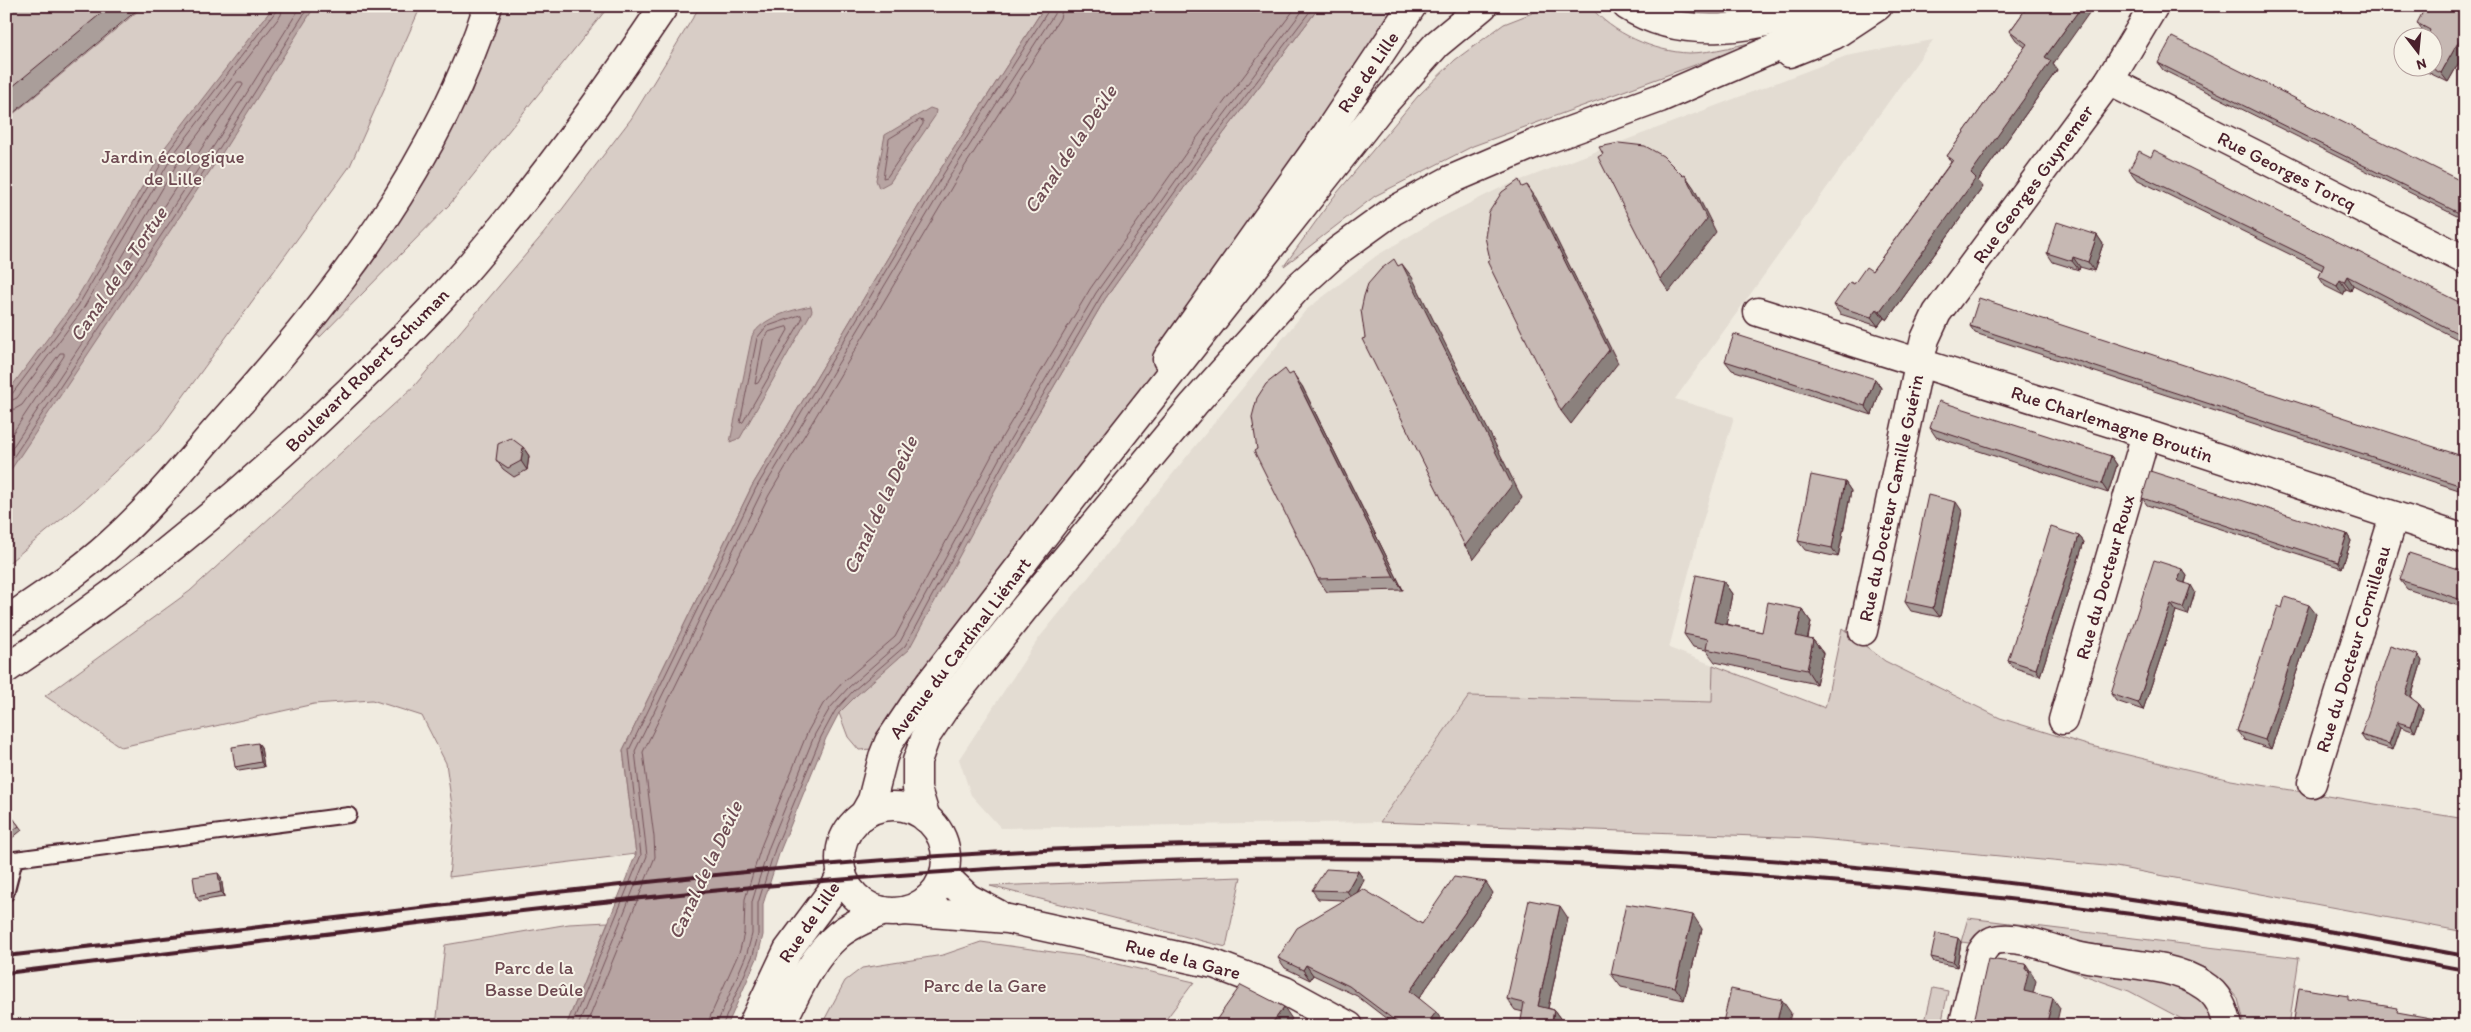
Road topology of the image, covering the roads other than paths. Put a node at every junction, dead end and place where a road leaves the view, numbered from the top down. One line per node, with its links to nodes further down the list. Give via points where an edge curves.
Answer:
1 (488, 6): 19 (main road, via 462,76 429,145 391,210 336,288 250,392 122,533 79,570)
2 (664, 6): 21 (main road, Boulevard Robert Schuman, via 580,128 437,303 313,425 221,509)
3 (1412, 6): 16 (main road, Rue de Lille, via 1324,138 1136,402)
4 (1482, 6): 16 (main road, via 1410,71)
5 (1627, 6): 6 (main road, via 1655,20 1717,28 1778,19)
6 (1815, 6)
7 (1852, 6): 11 (main road, via 1799,38)
8 (1878, 6): 11 (main road, via 1834,35 1805,48)
9 (2154, 6): 10 (main road, Rue Georges Guynemer)
10 (2109, 81): 12 (main road, Rue Georges Torcq); 14 (main road, Rue Georges Guynemer, via 1937,313 1925,339)
11 (1660, 98): 28 (main road, via 1534,144 1434,188 1366,228 1299,286 1175,426 934,723 916,761 917,789)
12 (2465, 260)
13 (1758, 312): 14 (main road, Rue Charlemagne Broutin)
14 (1919, 364): 15 (main road, Rue Charlemagne Broutin); 20 (main road, Rue du Docteur Camille Guérin)
15 (2146, 434): 17 (main road, Rue Charlemagne Broutin); 24 (main road, Rue du Docteur Roux)
16 (1078, 491): 27 (main road, Avenue du Cardinal Liénart, via 900,723 883,757 872,800)
17 (2394, 516): 18 (main road, Rue Charlemagne Broutin); 25 (main road, Rue du Docteur Cornilleau)
18 (2465, 539)
19 (6, 621)
20 (1864, 631)
21 (62, 632): 22 (main road, Boulevard Robert Schuman); 23 (main road, via 36,659)
22 (6, 669)
23 (6, 682)
24 (2064, 720)
25 (2312, 783)
26 (349, 815): 31 (lane, via 15,859)
27 (863, 816): 28 (main road, via 890,806 909,809); 29 (main road, via 851,826 844,841 840,857)
28 (926, 818): 30 (main road, via 945,846)
29 (842, 873): 32 (main road, via 857,898 869,906); 35 (main road, Rue de Lille, via 788,950)
30 (944, 875): 32 (main road, via 926,900); 33 (main road, Rue de la Gare, via 968,898)
31 (6, 894)
32 (894, 911): 33 (main road, Rue de la Gare); 36 (main road, Rue de Lille, via 840,933 826,946 806,975)
33 (1008, 919): 34 (main road, Rue de la Gare, via 1214,964 1262,980)
34 (1318, 1018): 37 (main road, Rue de la Gare)
35 (752, 1026)
36 (780, 1026)
37 (1349, 1026)
38 (1963, 1026): 39 (main road, via 1981,953 1994,940 2017,941 2190,978 2213,993)
39 (2228, 1026)

